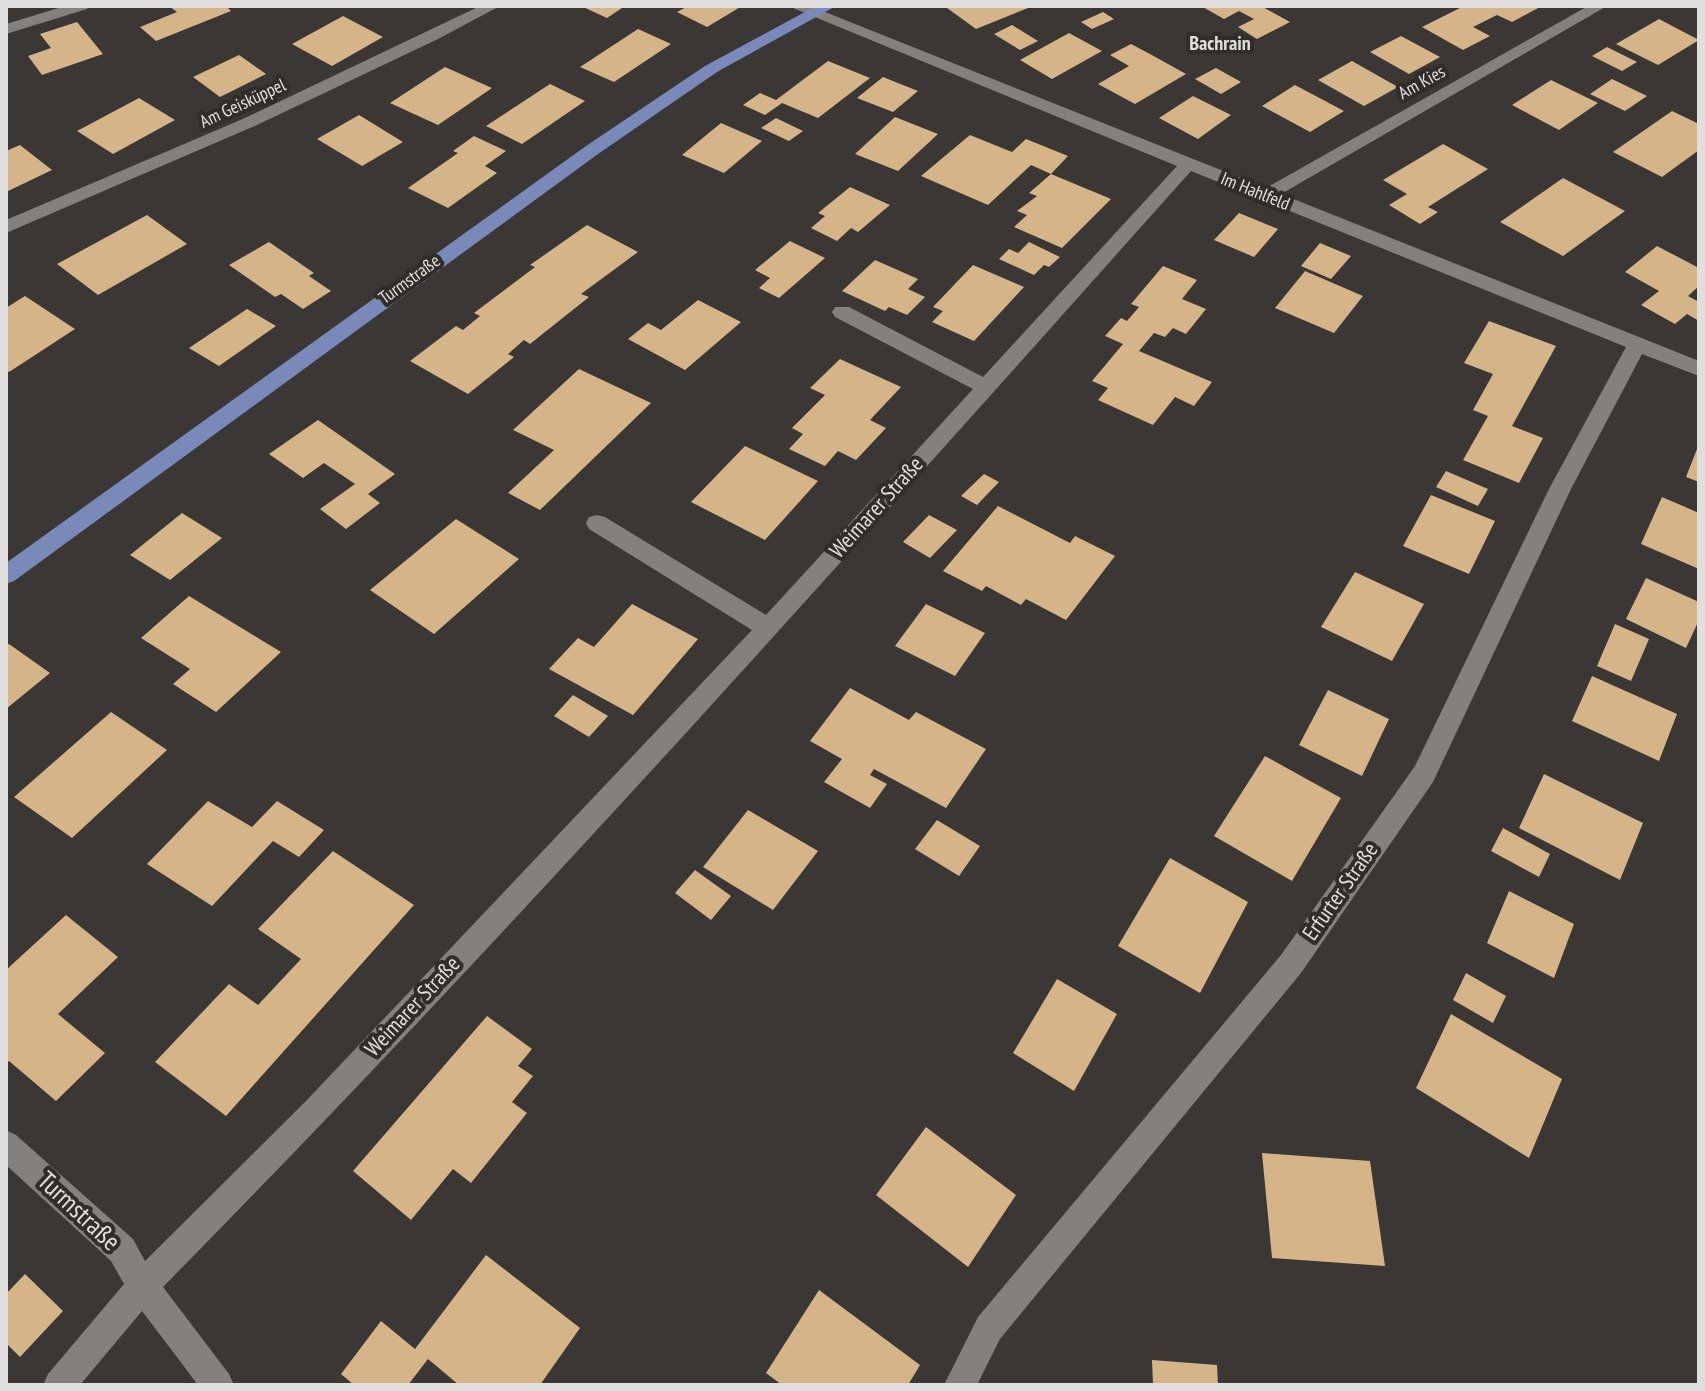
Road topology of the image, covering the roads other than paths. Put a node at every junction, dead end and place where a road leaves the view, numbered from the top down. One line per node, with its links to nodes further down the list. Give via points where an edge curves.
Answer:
1 (81, 6): 5 (street)
2 (492, 6): 8 (street, Am Geisküppel, via 183,155)
3 (1599, 6): 7 (street, Am Kies)
4 (812, 8): 6 (street, Im Hahlfeld); 14 (main road, Turmstraße, via 605,141)
5 (6, 29)
6 (1187, 165): 7 (street, Im Hahlfeld); 12 (street, Weimarer Straße)
7 (1265, 196): 10 (street, Im Hahlfeld)
8 (6, 227)
9 (842, 312): 12 (street)
10 (1637, 344): 11 (street, Im Hahlfeld); 20 (street, Erfurter Straße, via 1560,489 1424,774 1291,964 989,1328)
11 (1699, 369)
12 (986, 387): 15 (street, Weimarer Straße)
13 (597, 523): 15 (street)
14 (6, 575)
15 (768, 628): 17 (street, Weimarer Straße, via 315,1112)
16 (6, 1145): 17 (street, Turmstraße, via 122,1250)
17 (142, 1286): 18 (street, Weimarer Straße); 19 (street, Turmstraße)
18 (59, 1385)
19 (218, 1385)
20 (960, 1385)

